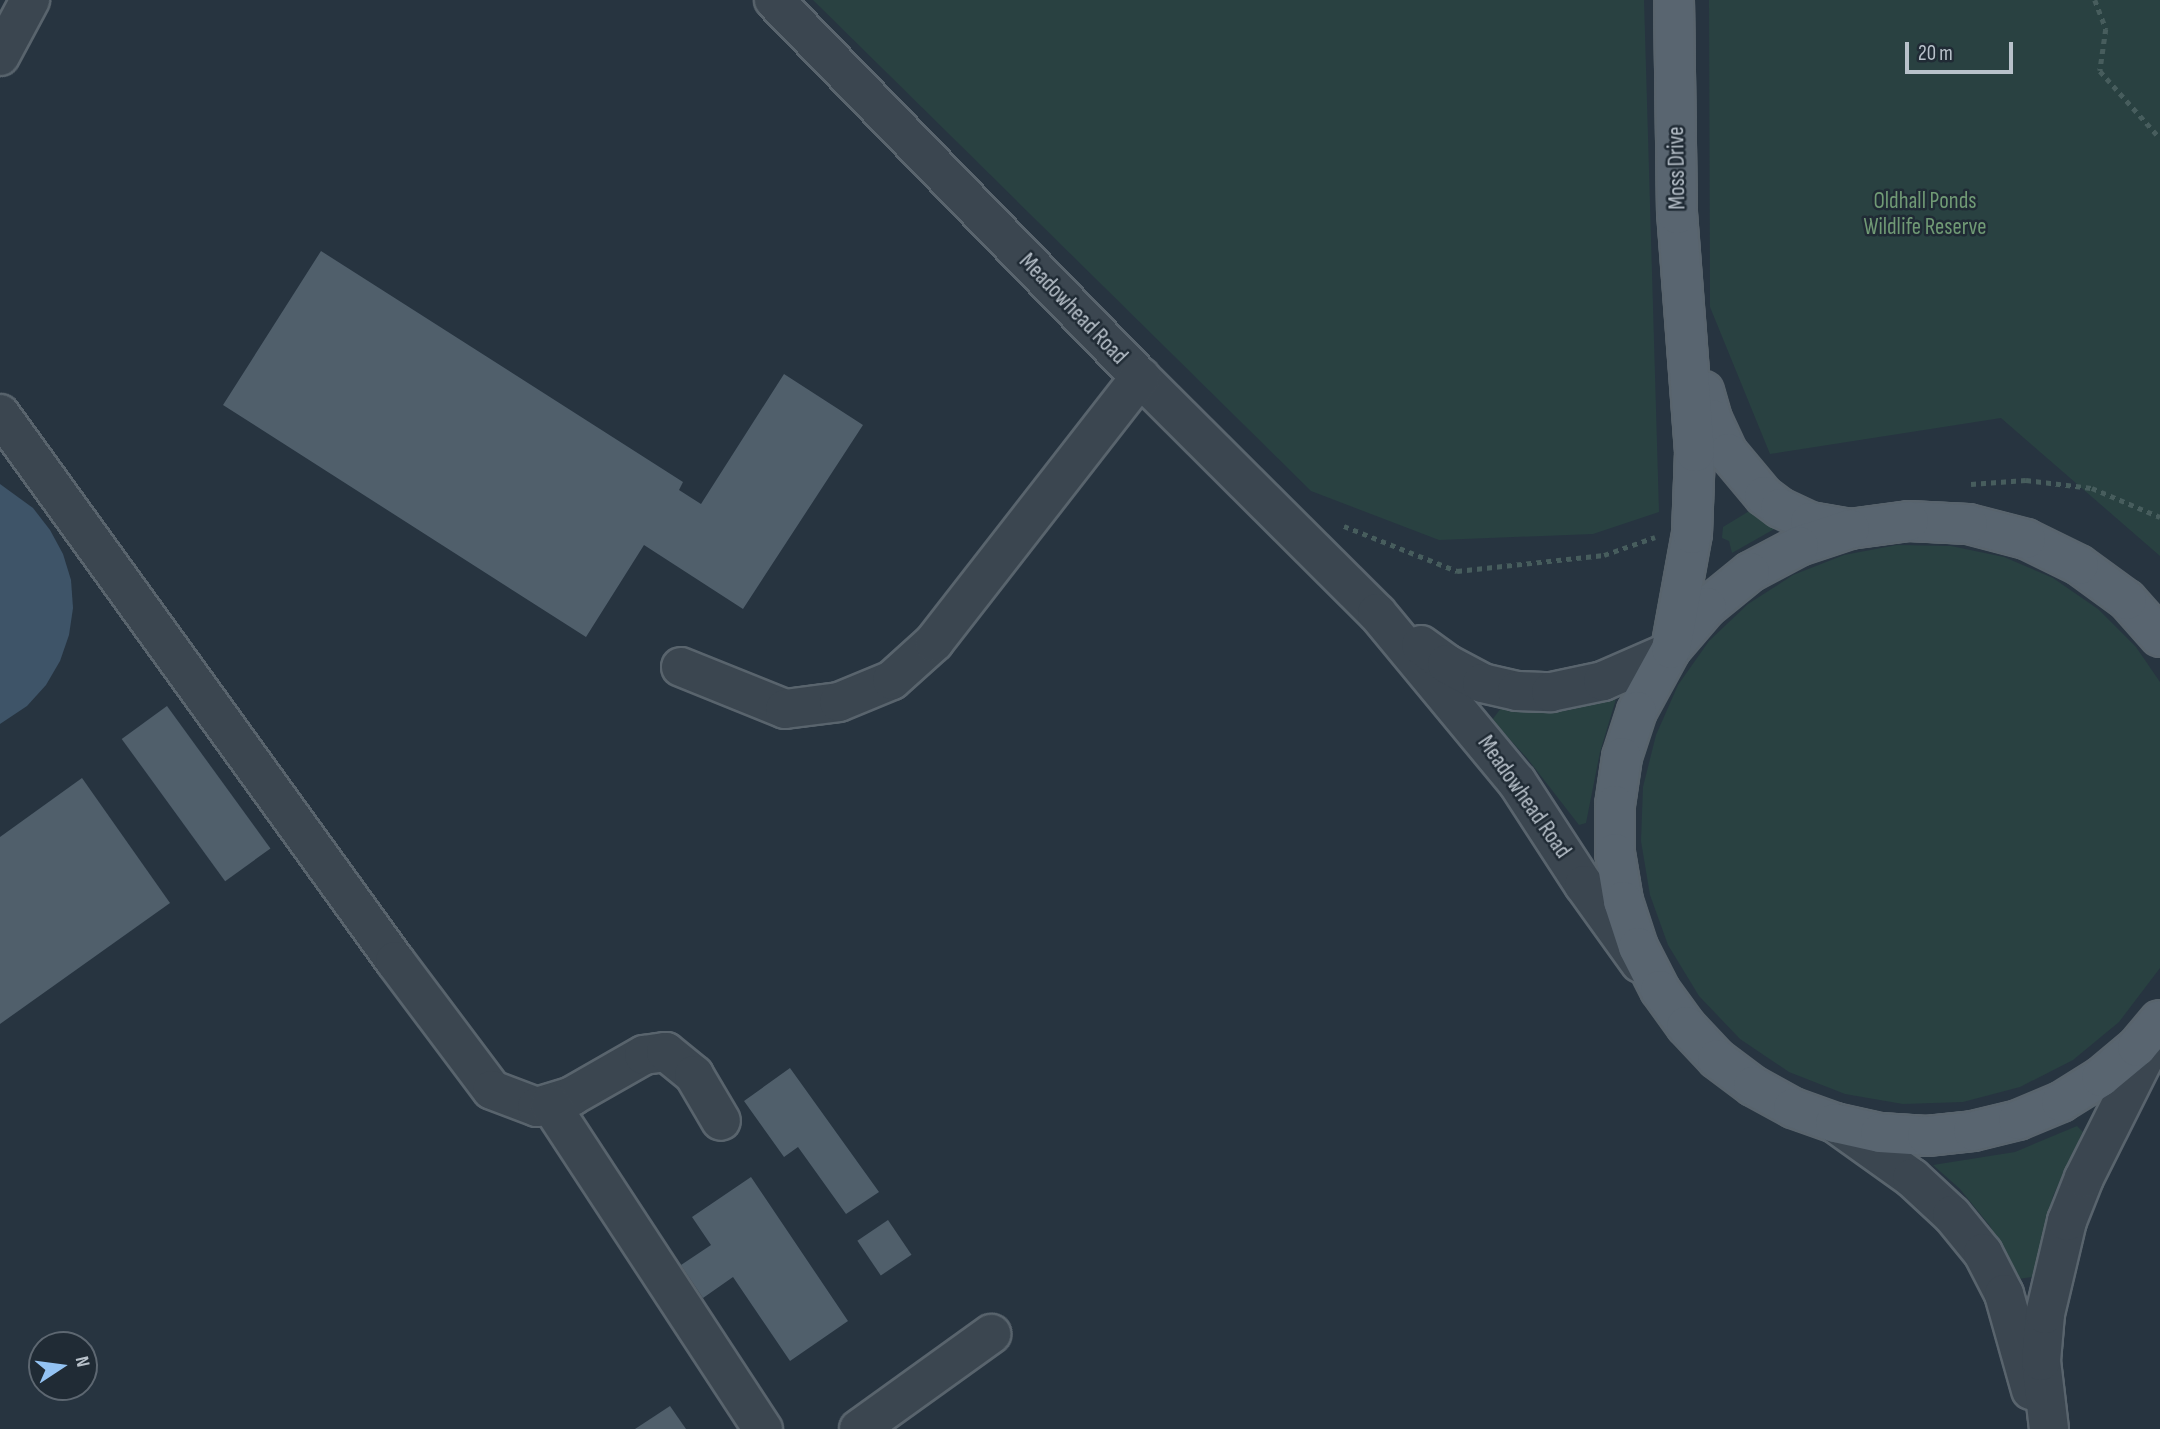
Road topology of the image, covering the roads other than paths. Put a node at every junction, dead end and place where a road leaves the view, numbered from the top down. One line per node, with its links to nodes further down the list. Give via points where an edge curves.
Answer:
1 (30, 0): 4 (street)
2 (774, 0): 6 (street, Meadowhead Road)
3 (1674, 0): 5 (main road, Moss Drive, via 1677,214)
4 (0, 56)
5 (1687, 335): 8 (main road, Moss Drive, via 1712,419 1746,478 1780,508 1810,522); 11 (main road, Moss Drive, via 1695,452 1692,534)
6 (1140, 377): 9 (street, Meadowhead Road); 12 (street, via 934,642 892,680 839,702 785,709)
7 (0, 414): 16 (street, via 492,1090 537,1107)
8 (1850, 529): 10 (main road, via 1921,522 1968,524 2026,539 2079,565 2127,600); 11 (main road, via 1799,546 1750,572 1707,607)
9 (1377, 613): 11 (street, Meadowhead Road, via 1447,664 1482,683 1517,691 1578,688 1629,671); 13 (street, Meadowhead Road, via 1517,782)
10 (2160, 637)
11 (1670, 650): 13 (main road, via 1637,711 1622,757 1615,805 1615,853 1623,901 1638,947)
12 (681, 667)
13 (1660, 990): 18 (main road, via 1717,1059 1793,1108)
14 (2160, 1020): 18 (main road, via 2101,1077 2062,1102 2018,1120 1927,1136)
15 (2160, 1027): 23 (street, via 2084,1178 2064,1232 2045,1314 2041,1361)
16 (550, 1104): 17 (street, via 644,1055 666,1052 694,1075); 20 (street)
17 (721, 1121)
18 (1835, 1124): 22 (street, via 1912,1178 1952,1215 1983,1253 2004,1294)
19 (991, 1334): 21 (street)
20 (763, 1429)
21 (859, 1429)
22 (2042, 1429)
23 (2049, 1429)

